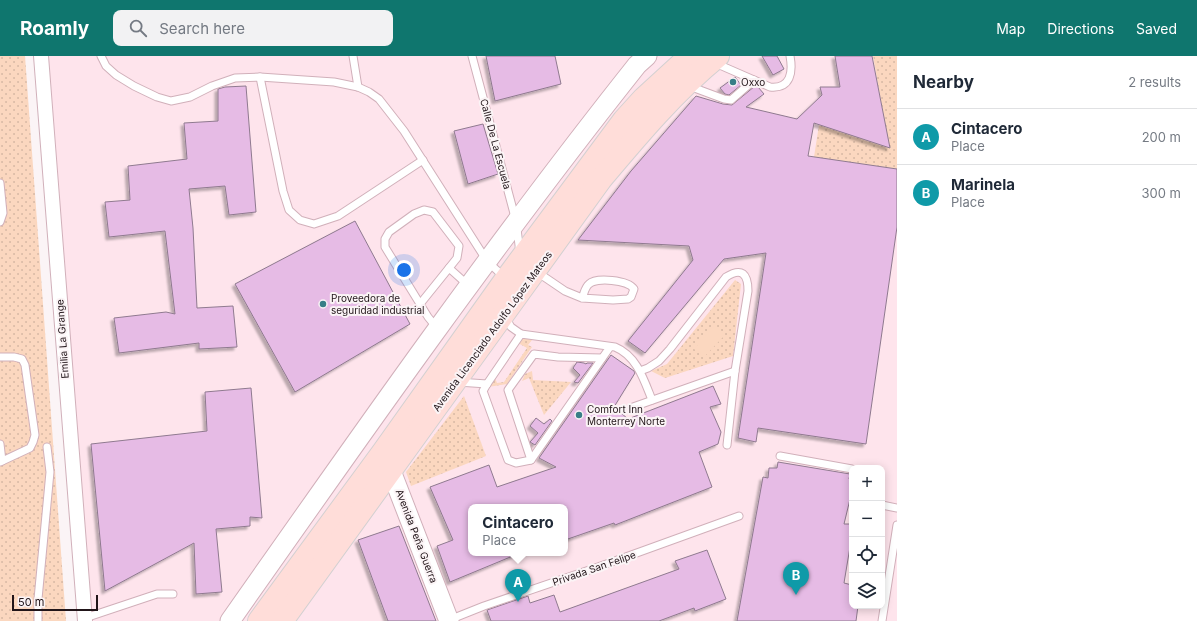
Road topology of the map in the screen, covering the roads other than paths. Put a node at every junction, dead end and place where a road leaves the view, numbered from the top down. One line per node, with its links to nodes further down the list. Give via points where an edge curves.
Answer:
1 (41, 56): 50 (street, Emilia La Grange)
2 (101, 56): 9 (lane, via 106,66 134,86 171,101 190,97 235,78)
3 (353, 56): 12 (lane)
4 (472, 56): 16 (lane, Calle De La Escuela)
5 (647, 56): 16 (street, via 589,126)
6 (690, 56): 18 (main road, Avenida Licenciado Adolfo López Mateos, via 654,88 624,120)
7 (790, 56): 10 (lane, via 790,77 780,86 770,87)
8 (715, 59): 10 (lane); 11 (main road, Avenida Licenciado Adolfo López Mateos)
9 (260, 77): 12 (lane, via 334,82); 13 (lane, via 283,191 289,210 300,220 314,224 338,216)
10 (754, 80): 11 (lane, via 731,100)
11 (685, 85): 18 (main road, Avenida Licenciado Adolfo López Mateos, via 668,101)
12 (358, 87): 13 (lane, via 379,99)
13 (423, 160): 17 (lane)
14 (0, 183): 15 (lane, via 3,213)
15 (0, 222)
16 (517, 227): 17 (street); 18 (lane, Calle De La Escuela)
17 (487, 261): 20 (lane); 21 (street)
18 (528, 265): 20 (main road, Avenida Licenciado Adolfo López Mateos); 22 (lane, via 565,291)
19 (449, 268): 21 (lane); 23 (lane); 23 (lane, via 457,258 459,246 433,212 424,210 414,214 389,232 385,239 385,247)
20 (513, 285): 24 (main road, Avenida Licenciado Adolfo López Mateos); 29 (main road, Avenida Licenciado Adolfo López Mateos)
21 (468, 286): 25 (street)
22 (582, 298): 22 (lane, via 628,299 634,289 631,285 619,281 593,281 587,285)
23 (420, 304): 25 (lane)
24 (503, 316): 26 (lane, via 511,327); 33 (main road, Avenida Licenciado Adolfo López Mateos)
25 (433, 334): 29 (street); 53 (street)
26 (521, 334): 27 (lane); 34 (lane)
27 (610, 347): 30 (lane); 31 (lane, via 623,352)
28 (0, 357): 42 (lane, via 22,359 25,365 35,435 30,448)
29 (451, 357): 43 (main road, Avenida Licenciado Adolfo López Mateos)
30 (602, 358): 41 (lane); 41 (lane, via 534,354 508,390)
31 (640, 371): 32 (lane, via 659,361 670,349 726,277 740,273 748,281 748,291); 35 (lane)
32 (735, 371): 35 (lane); 38 (lane)
33 (454, 382): 34 (lane); 43 (main road, Avenida Licenciado Adolfo López Mateos)
34 (487, 384): 41 (lane, via 484,395 508,460 516,463)
35 (652, 400): 36 (lane)
36 (633, 407)
37 (0, 444): 42 (lane)
38 (727, 445)
39 (47, 447): 52 (lane, via 50,472)
40 (780, 456): 44 (lane)
41 (531, 460)
42 (1, 461)
43 (387, 461): 51 (street, Avenida Peña Guerra); 54 (main road, Avenida Licenciado Adolfo López Mateos); 55 (main road, Avenida Licenciado Adolfo López Mateos)
44 (849, 468)
45 (885, 505): 46 (lane)
46 (897, 508)
47 (739, 516): 51 (lane, Privada San Felipe)
48 (897, 525): 56 (lane)
49 (173, 594): 50 (lane, via 157,594)
50 (85, 619)
51 (449, 620)
52 (38, 621)
53 (230, 621)
54 (259, 621)
55 (282, 621)
56 (882, 621)

